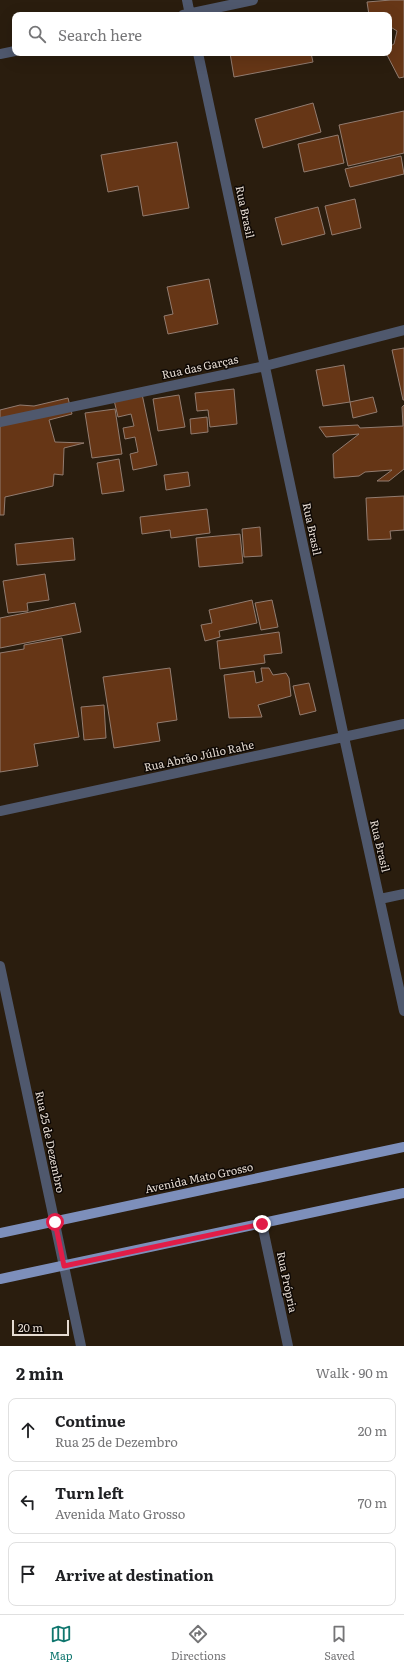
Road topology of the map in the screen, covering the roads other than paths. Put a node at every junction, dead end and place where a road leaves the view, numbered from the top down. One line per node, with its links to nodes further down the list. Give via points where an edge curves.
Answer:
1 (187, 0): 3 (street)
2 (253, 0): 4 (street)
3 (188, 12)
4 (201, 12)
5 (12, 52): 6 (street)
6 (0, 54)
7 (199, 56): 9 (street, Rua Brasil)
8 (404, 330): 9 (street, Rua das Garças)
9 (265, 366): 10 (street, Rua das Garças); 12 (street, Rua Brasil)
10 (0, 422)
11 (404, 724): 12 (street, Rua Abrão Júlio Rahe)
12 (344, 737): 13 (street, Rua Abrão Júlio Rahe); 15 (street, Rua Brasil)
13 (0, 811)
14 (404, 894): 15 (street)
15 (380, 899): 17 (street, Rua Brasil)
16 (0, 966): 20 (street, Rua 25 de Dezembro)
17 (404, 1010)
18 (404, 1147): 20 (main road, Avenida Mato Grosso)
19 (404, 1193): 21 (main road)
20 (55, 1222): 22 (main road, Avenida Mato Grosso); 23 (street, Rua 25 de Dezembro)
21 (262, 1224): 23 (main road); 26 (street, Rua Própria)
22 (0, 1233)
23 (64, 1266): 24 (main road); 25 (street, Rua 25 de Dezembro)
24 (0, 1279)
25 (81, 1346)
26 (288, 1346)

